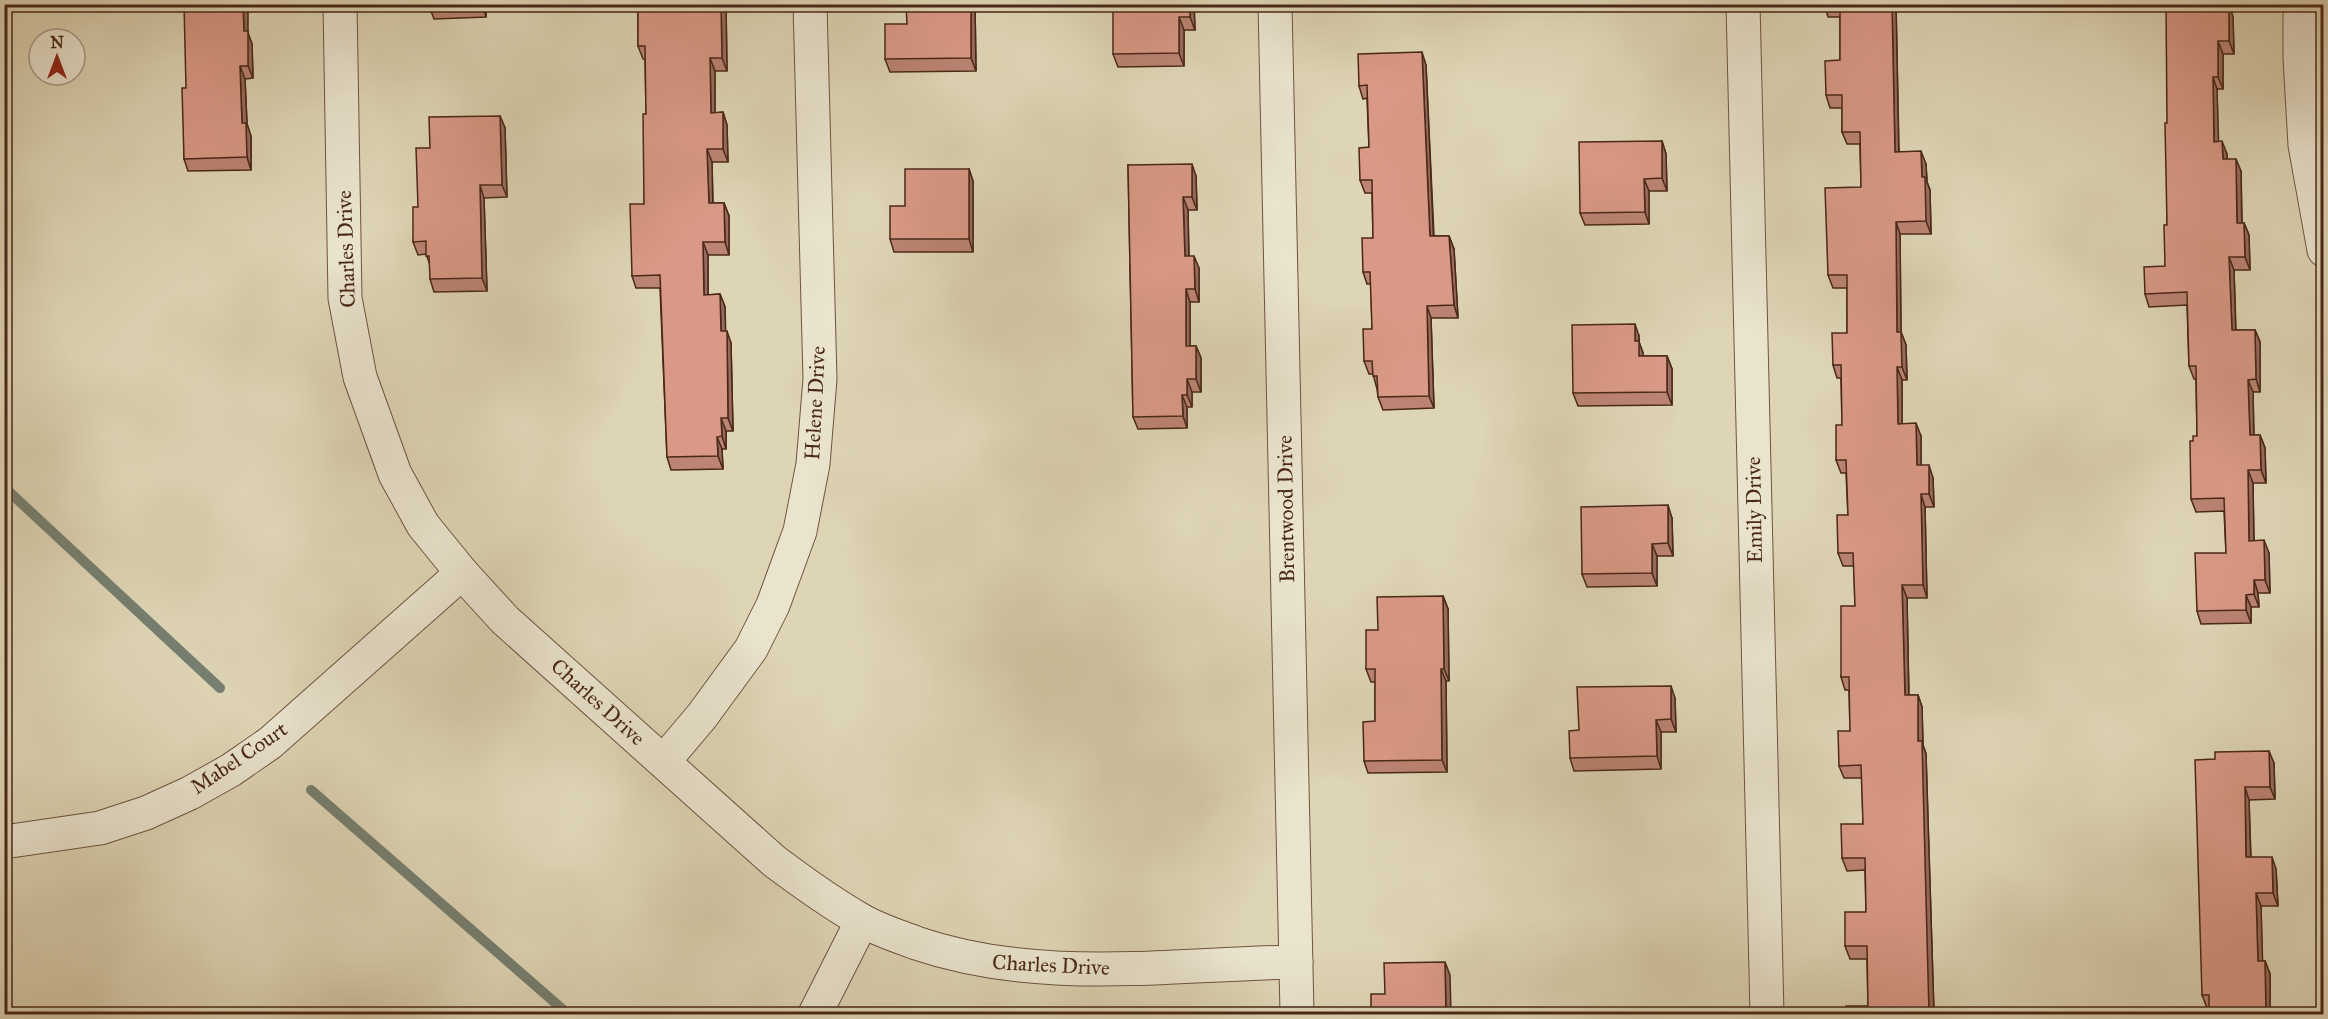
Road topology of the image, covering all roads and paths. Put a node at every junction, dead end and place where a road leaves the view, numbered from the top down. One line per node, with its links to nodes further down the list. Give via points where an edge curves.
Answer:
1 (340, 4): 8 (street, Charles Drive, via 345,298 360,376 395,474 423,525)
2 (810, 4): 9 (street, Helene Drive, via 820,379 813,464 800,531 773,605 751,649)
3 (1275, 4): 12 (street, Brentwood Drive)
4 (1743, 4): 15 (street, Emily Drive)
5 (2300, 4): 6 (street)
6 (2312, 58): 7 (street, via 2305,145)
7 (2324, 250)
8 (462, 573): 9 (street, Charles Drive, via 506,620); 10 (street, Mabel Court, via 270,743 220,776 146,813 100,828)
9 (664, 761): 11 (street, Charles Drive, via 774,861)
10 (4, 842)
11 (862, 921): 12 (street, Charles Drive, via 940,951 1020,967 1075,970); 13 (street)
12 (1296, 962): 14 (street, Brentwood Drive)
13 (815, 1014)
14 (1297, 1014)
15 (1767, 1014)

